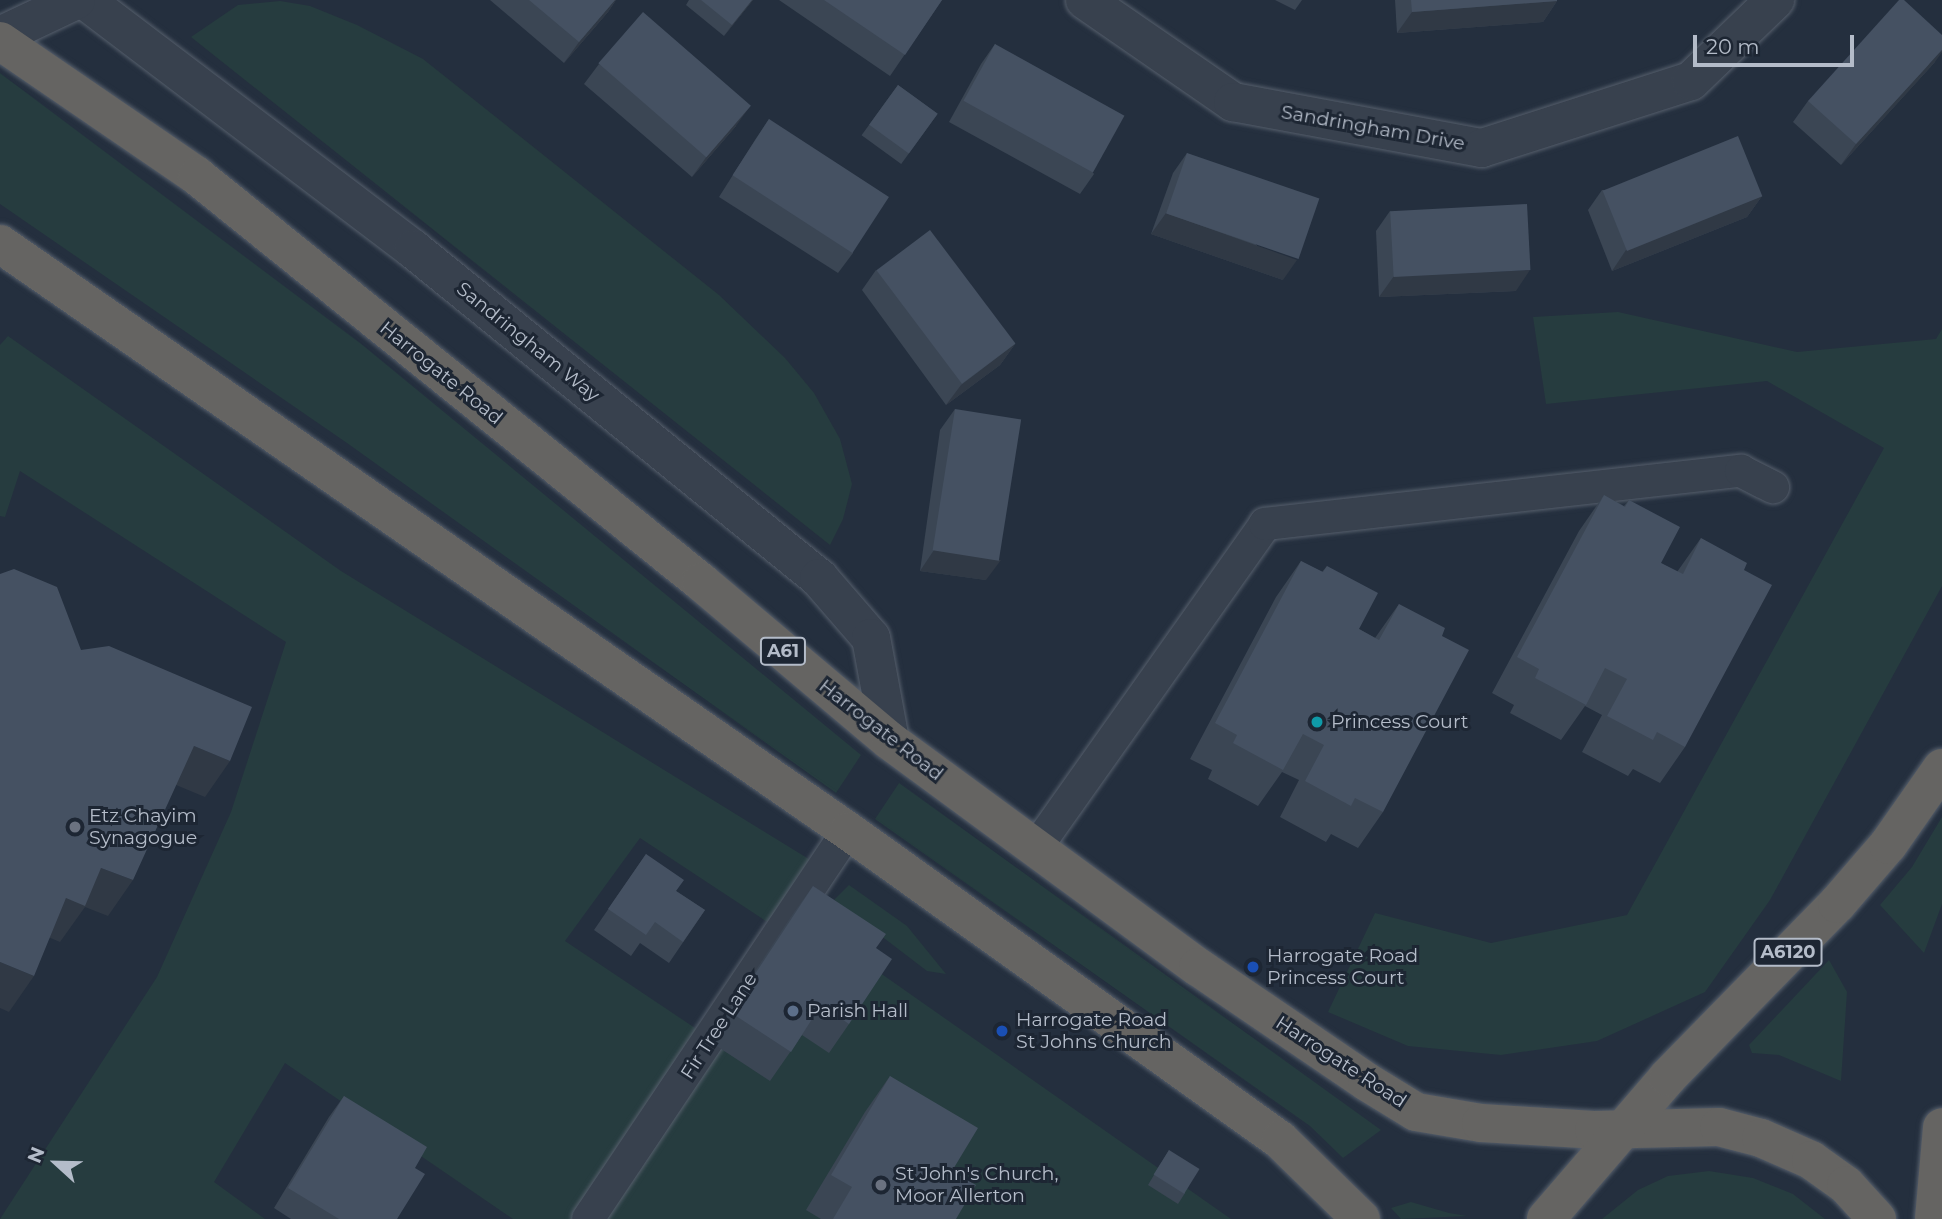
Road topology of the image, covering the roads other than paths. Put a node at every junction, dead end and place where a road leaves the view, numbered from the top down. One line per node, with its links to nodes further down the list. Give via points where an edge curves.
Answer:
1 (76, 0): 5 (street)
2 (85, 0): 8 (street, Sandringham Way, via 413,249 819,578 871,638)
3 (1775, 0): 4 (street, Sandringham Drive, via 1691,81 1482,148 1233,102)
4 (1089, 1)
5 (0, 39): 8 (highway, Harrogate Road / A61, via 197,176 691,573)
6 (0, 244): 10 (highway)
7 (1773, 487): 11 (lane, via 1741,471 1265,524)
8 (890, 741): 11 (highway, Harrogate Road / A61)
9 (1942, 768): 12 (highway, A6120, via 1888,845 1837,904 1713,1028)
10 (848, 831): 14 (lane, Fir Tree Lane); 15 (highway, via 1280,1140)
11 (1036, 848): 12 (highway, Harrogate Road / A61, via 1198,967 1416,1112 1546,1129)
12 (1625, 1128): 16 (highway); 17 (highway, Harrogate Road, via 1719,1127 1761,1138 1811,1160 1846,1185)
13 (1942, 1128): 18 (highway)
14 (588, 1219)
15 (1361, 1219)
16 (1546, 1219)
17 (1877, 1219)
18 (1934, 1219)

